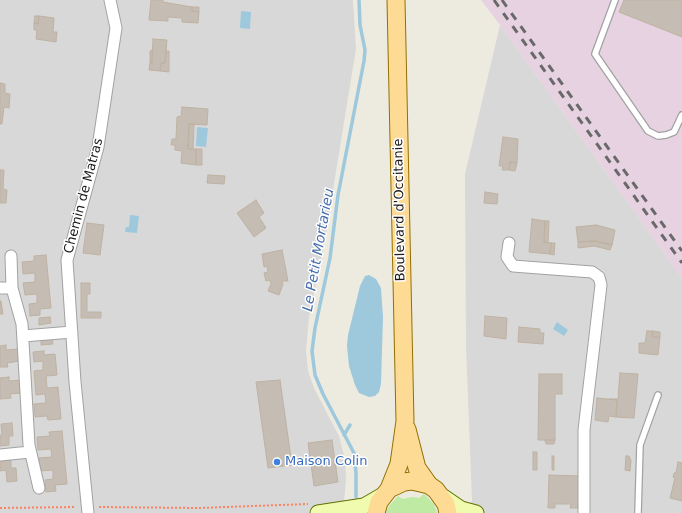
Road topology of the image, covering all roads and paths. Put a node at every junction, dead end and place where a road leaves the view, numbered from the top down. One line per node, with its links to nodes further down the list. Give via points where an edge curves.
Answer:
1 (110, 0): 9 (street, Chemin de Matras, via 116,28 98,147 67,260)
2 (396, 0): 12 (main road, Boulevard d'Occitanie)
3 (615, 0): 4 (lane, via 595,54 648,131 658,136 674,132)
4 (682, 115)
5 (509, 243): 25 (street, via 507,257 513,266 592,272 599,277 601,285 584,430)
6 (12, 256): 8 (street)
7 (0, 288): 8 (street)
8 (12, 288): 10 (street)
9 (72, 332): 10 (street); 21 (street, Chemin de Matras)
10 (23, 336): 13 (street)
11 (658, 395): 26 (lane, via 640,445)
12 (405, 421): 15 (main road, Boulevard d'Occitanie, via 417,468); 17 (main road, Boulevard d'Occitanie, via 399,464)
13 (30, 452): 14 (street); 16 (street)
14 (0, 455)
15 (429, 485): 17 (main road, via 421,482 404,482); 18 (main road, Boulevard d'Occitanie)
16 (39, 488)
17 (386, 492): 20 (main road, via 364,506); 22 (main road, Boulevard d'Occitanie, via 379,502)
18 (442, 496): 23 (main road); 24 (main road, via 455,506)
19 (0, 508): 21 (path)
20 (316, 508): 21 (path)
21 (87, 510)
22 (376, 513)
23 (448, 513)
24 (476, 513)
25 (584, 513)
26 (638, 513)

